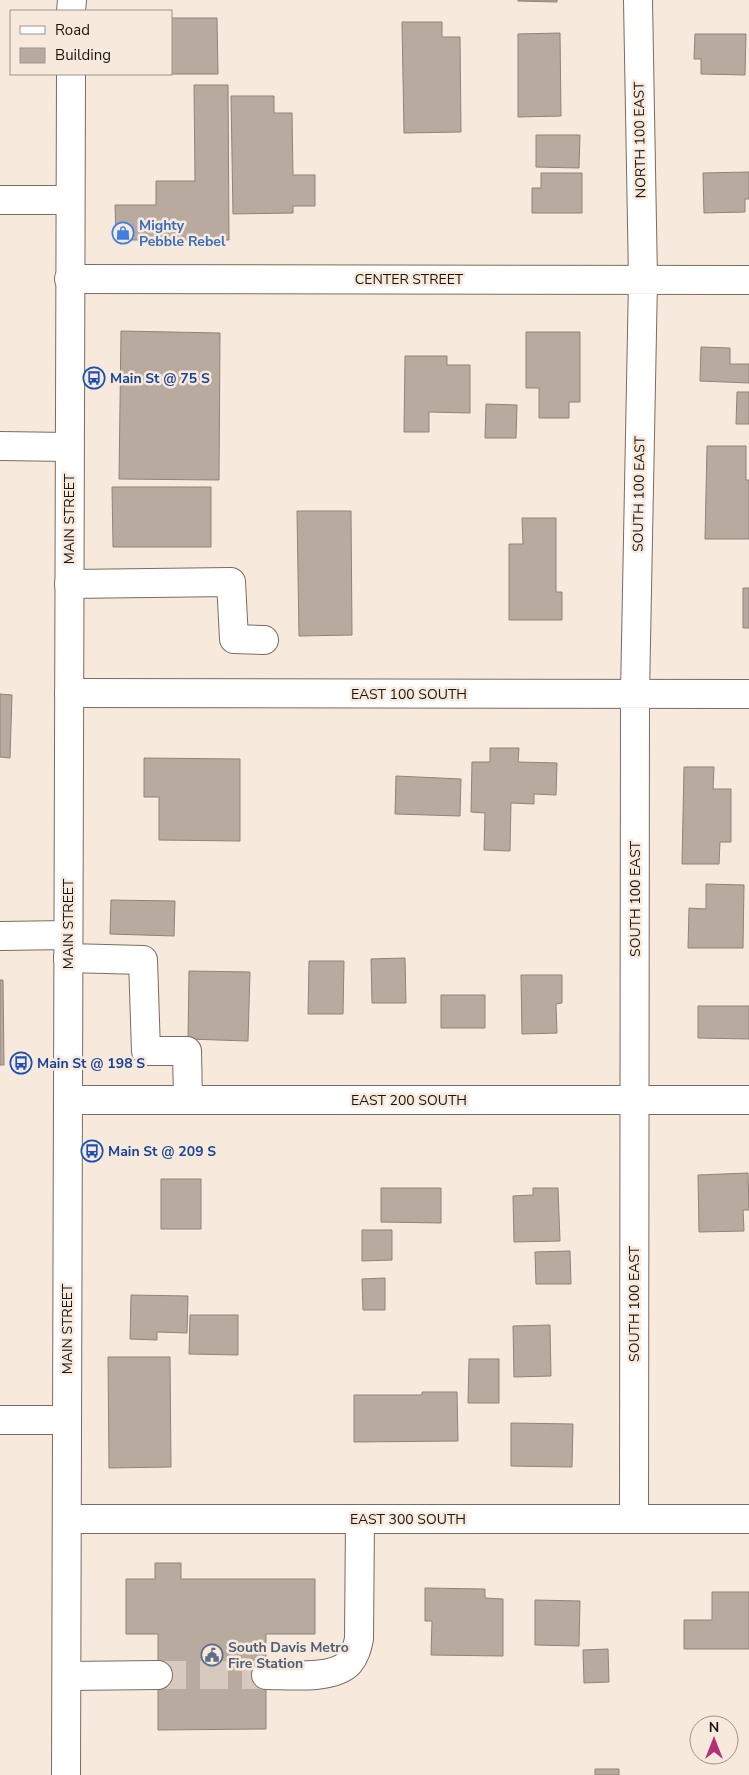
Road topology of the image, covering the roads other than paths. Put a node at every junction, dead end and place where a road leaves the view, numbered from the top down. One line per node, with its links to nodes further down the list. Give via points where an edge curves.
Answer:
1 (638, 0): 6 (street, NORTH 100 EAST)
2 (71, 75): 4 (street, MAIN STREET)
3 (0, 200): 4 (street)
4 (70, 200): 5 (street, MAIN STREET)
5 (70, 279): 6 (street, CENTER STREET); 9 (street, MAIN STREET)
6 (643, 280): 7 (street, CENTER STREET); 13 (street, SOUTH 100 EAST)
7 (749, 280)
8 (0, 446): 9 (street)
9 (69, 447): 10 (street, MAIN STREET)
10 (69, 584): 11 (street, via 231,582 234,639); 12 (street, MAIN STREET)
11 (264, 640)
12 (69, 693): 13 (street, EAST 100 SOUTH); 16 (street, MAIN STREET)
13 (635, 694): 14 (street, EAST 100 SOUTH); 19 (street, SOUTH 100 EAST)
14 (749, 694)
15 (0, 936): 16 (street)
16 (68, 946): 17 (street, MAIN STREET); 18 (street, via 143,960 146,1051 187,1051)
17 (68, 1100): 18 (street, EAST 200 SOUTH); 22 (street, MAIN STREET)
18 (188, 1100): 19 (street, EAST 200 SOUTH)
19 (634, 1100): 20 (street, EAST 200 SOUTH); 25 (street, SOUTH 100 EAST)
20 (749, 1100)
21 (0, 1420): 22 (street)
22 (67, 1420): 23 (street, MAIN STREET)
23 (67, 1519): 24 (street, EAST 300 SOUTH); 29 (street, MAIN STREET)
24 (360, 1519): 25 (street, EAST 300 SOUTH); 28 (street, via 356,1653 348,1665 335,1671)
25 (634, 1519): 26 (street, EAST 300 SOUTH)
26 (749, 1519)
27 (158, 1675): 29 (street)
28 (266, 1675)
29 (67, 1676): 30 (street, MAIN STREET)
30 (66, 1775)

